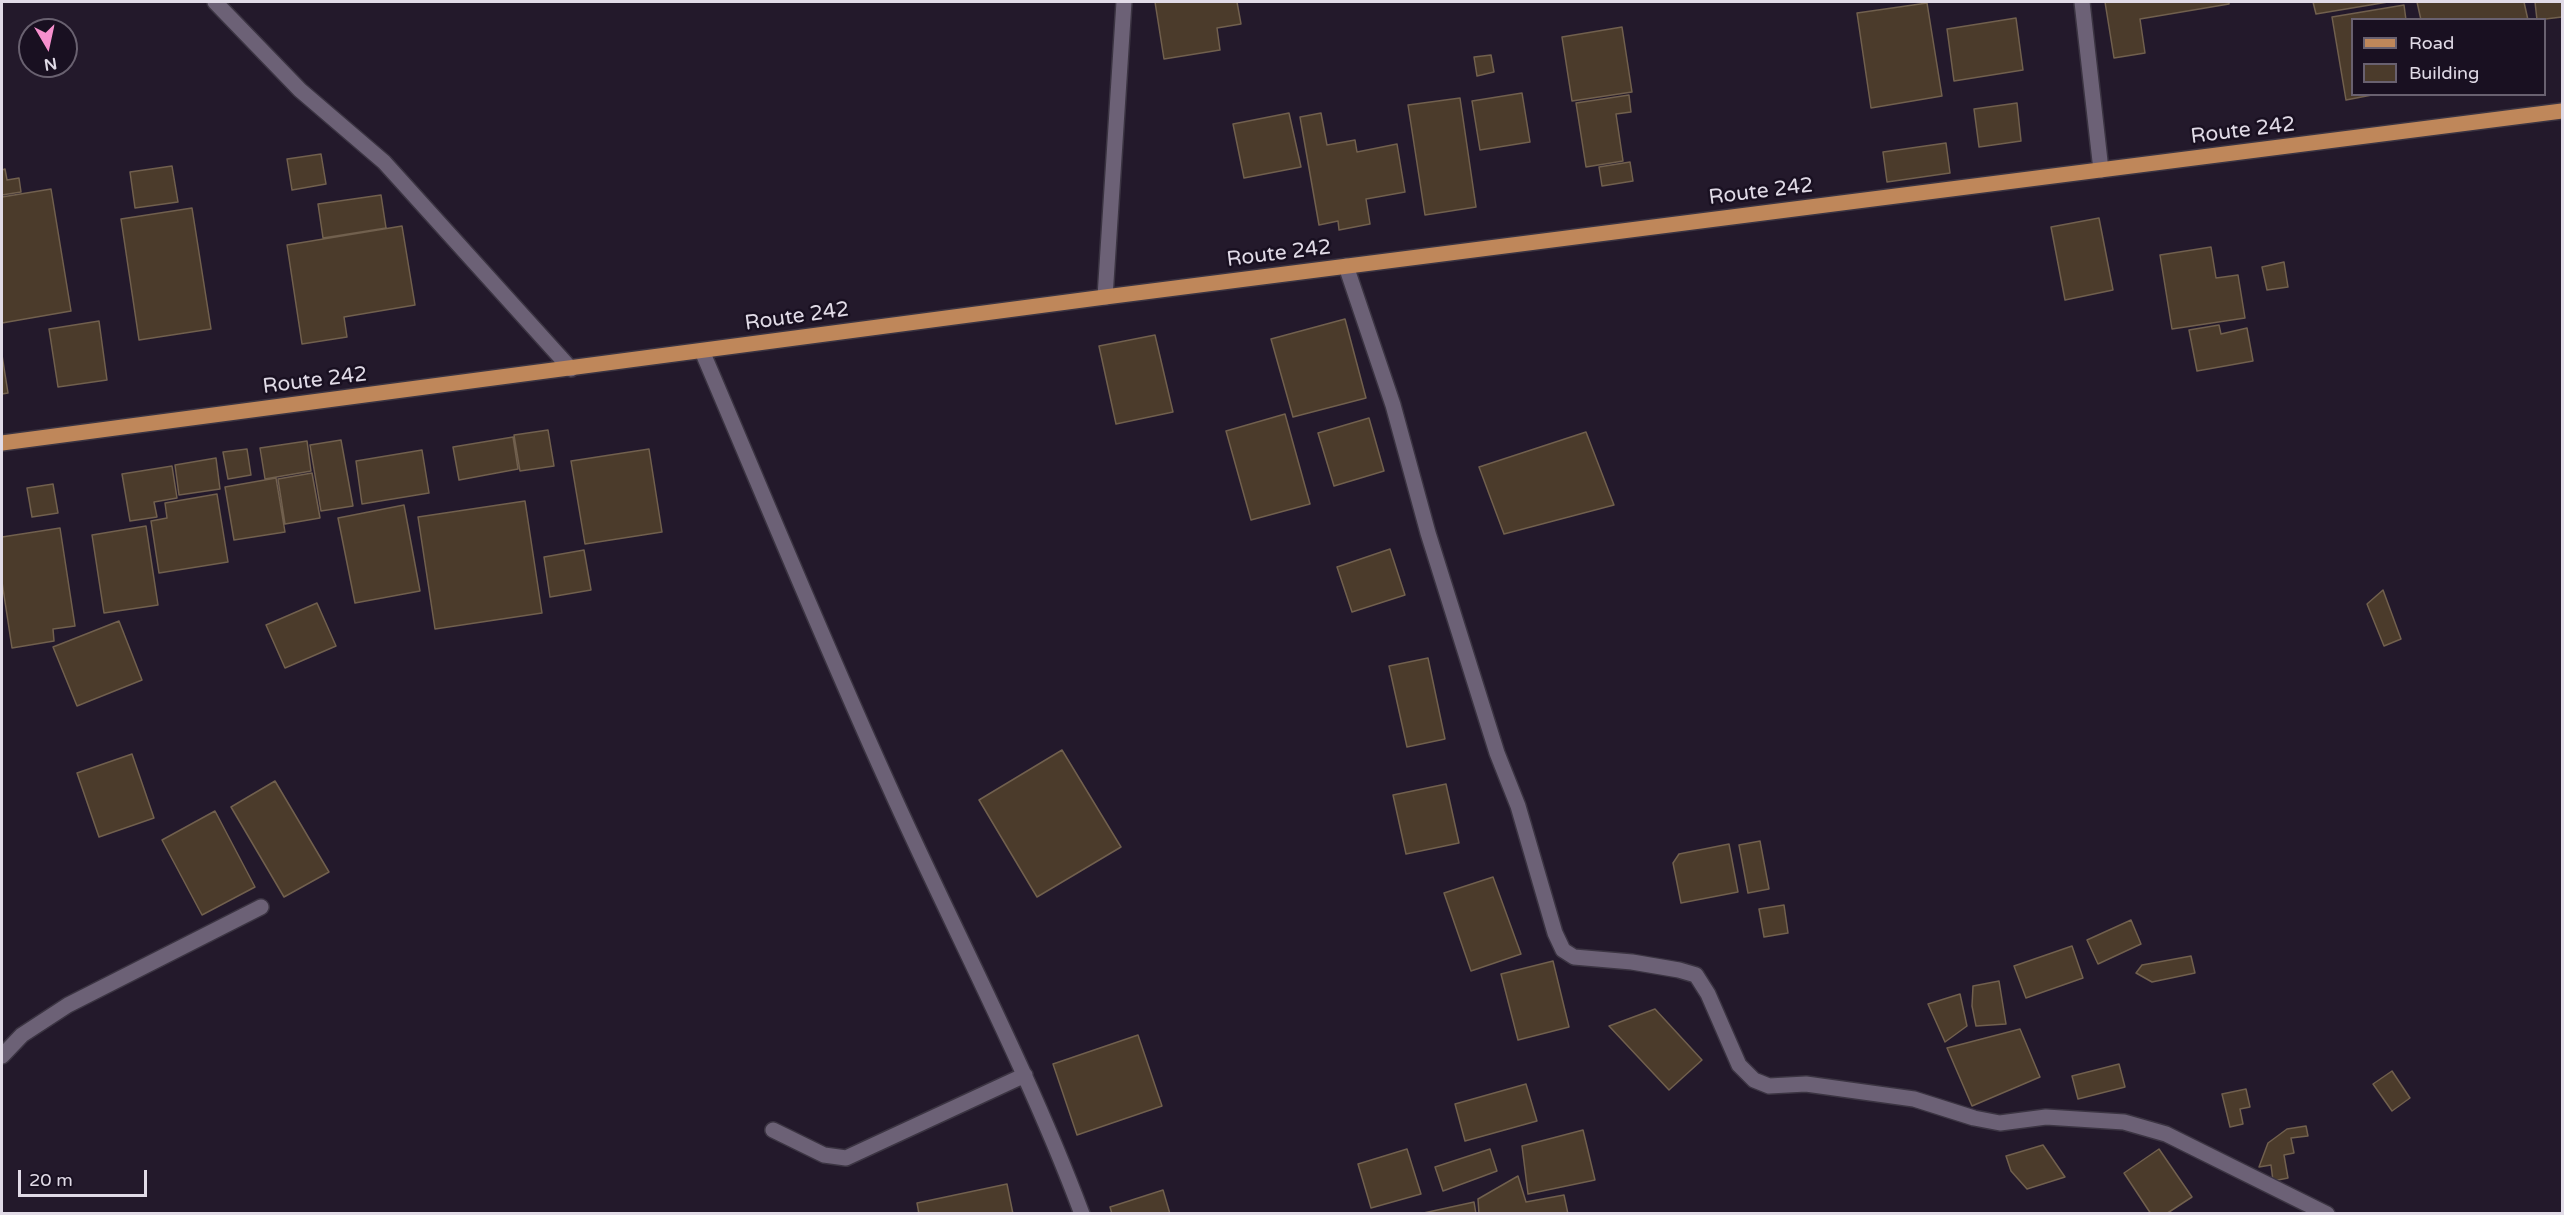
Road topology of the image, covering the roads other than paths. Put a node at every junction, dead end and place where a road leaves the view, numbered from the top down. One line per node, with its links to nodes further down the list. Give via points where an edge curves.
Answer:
1 (215, 2): 9 (street, via 300,90 384,162)
2 (1124, 2): 7 (street)
3 (2082, 2): 5 (street)
4 (2562, 111): 5 (main road, Route 242)
5 (2101, 170): 6 (main road, Route 242)
6 (1346, 266): 7 (main road, Route 242); 16 (street, via 1393,405 1490,731 1563,950 1574,957 1680,969 1696,975 1739,1065 1754,1080 1769,1086 1806,1084 1914,1099 2000,1122 2046,1117 2124,1122 2166,1134)
7 (1105, 297): 8 (main road, Route 242)
8 (702, 351): 9 (main road, Route 242); 13 (street, via 889,786)
9 (571, 369): 10 (main road, Route 242)
10 (2, 443)
11 (261, 907): 12 (street, via 68,1005 22,1035)
12 (2, 1056)
13 (1025, 1075): 14 (street, via 846,1158 824,1155); 15 (street)
14 (773, 1130)
15 (1082, 1214)
16 (2327, 1214)

